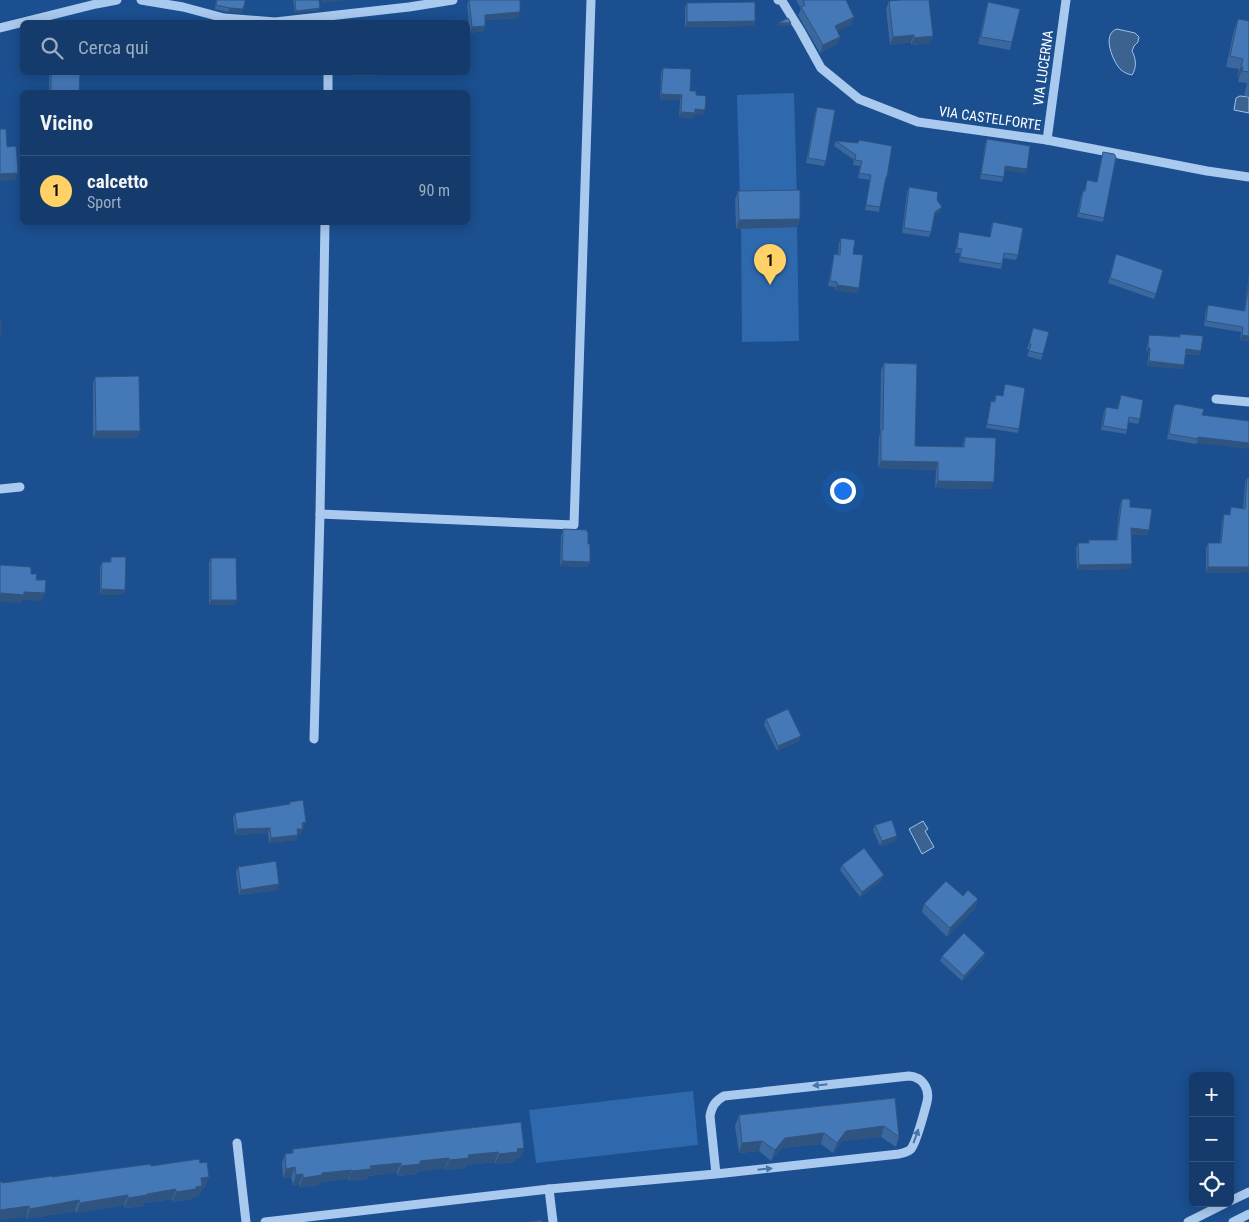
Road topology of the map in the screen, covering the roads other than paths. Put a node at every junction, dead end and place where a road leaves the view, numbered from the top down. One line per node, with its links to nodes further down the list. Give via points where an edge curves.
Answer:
1 (117, 0): 8 (street)
2 (141, 0): 9 (street)
3 (453, 0): 7 (street)
4 (591, 0): 22 (street, via 574,525)
5 (778, 0): 15 (street, VIA CASTELFORTE, via 782,1 821,68 859,99 918,122)
6 (1066, 0): 15 (street, VIA LUCERNA)
7 (329, 19): 10 (street)
8 (32, 20)
9 (246, 20)
10 (311, 20)
11 (20, 23): 12 (street)
12 (0, 28)
13 (328, 75): 14 (street)
14 (328, 90)
15 (1047, 140): 16 (street, VIA CASTELFORTE)
16 (1249, 177)
17 (325, 225): 22 (street)
18 (1216, 398): 19 (street)
19 (1249, 402)
20 (20, 487): 21 (street)
21 (0, 489)
22 (320, 514): 23 (street)
23 (314, 739)
24 (237, 1143): 32 (street)
25 (716, 1174): 25 (street, one-way to 25, via 906,1152 915,1141 928,1102 927,1090 919,1079 909,1076 724,1096 711,1108 710,1116); 26 (street)
26 (549, 1189): 31 (street); 34 (street)
27 (1249, 1192): 28 (street)
28 (1234, 1199)
29 (1218, 1207): 35 (street)
30 (1249, 1214): 36 (street)
31 (307, 1220): 33 (street)
32 (246, 1222)
33 (265, 1222)
34 (553, 1222)
35 (1188, 1222)
36 (1233, 1222)

